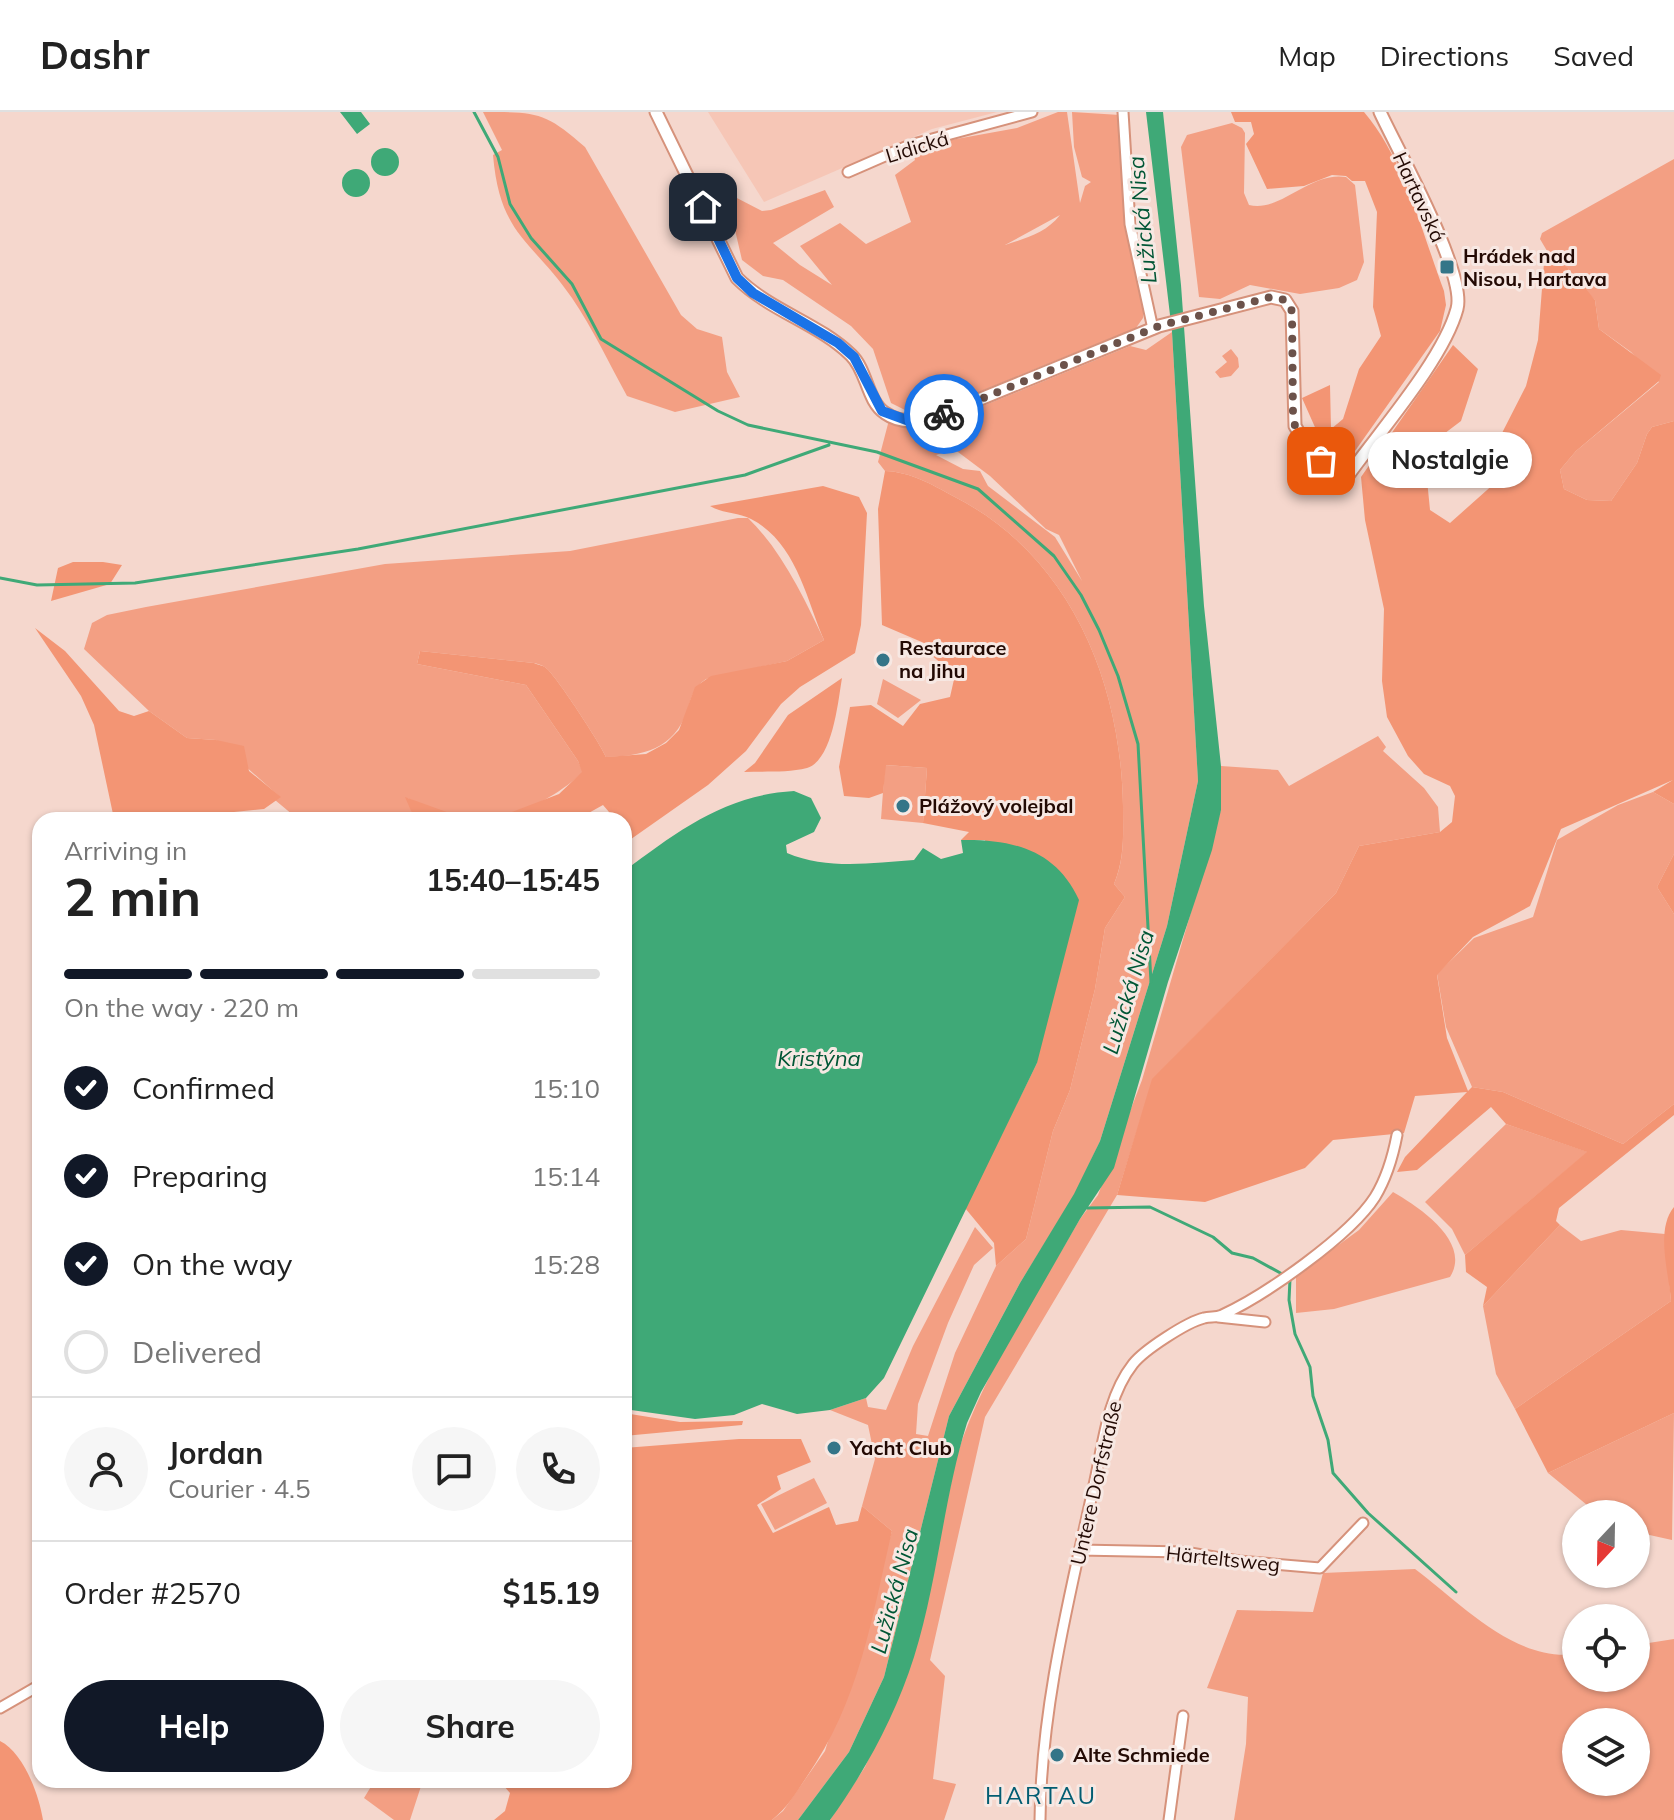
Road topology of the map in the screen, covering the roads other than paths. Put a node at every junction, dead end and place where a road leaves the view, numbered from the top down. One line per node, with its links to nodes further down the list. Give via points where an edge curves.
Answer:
1 (656, 112): 6 (street, via 737,278 854,357 878,405 889,415 912,422 939,416)
2 (1032, 112): 5 (street, Lidická, via 910,145)
3 (1123, 112): 6 (street, via 1130,224)
4 (1380, 112): 6 (street, Hartavská, via 1430,215 1457,283 1458,307 1438,350 1347,477 1310,451 1295,426 1292,311 1285,300 1271,297)
5 (848, 172)
6 (1156, 328)
7 (1397, 1135): 8 (street, Untere Dorfstraße, via 1382,1184 1364,1211 1286,1276)
8 (1218, 1317): 9 (street); 11 (street, Untere Dorfstraße, via 1194,1322 1142,1354 1125,1375 1105,1431)
9 (1265, 1322)
10 (1363, 1523): 11 (street, Härteltsweg, via 1320,1568 1184,1552)
11 (1079, 1550): 15 (street, Untere Dorfstraße, via 1044,1744)
12 (32, 1690): 13 (street)
13 (0, 1708)
14 (1183, 1716): 16 (street)
15 (1040, 1820)
16 (1169, 1820)

